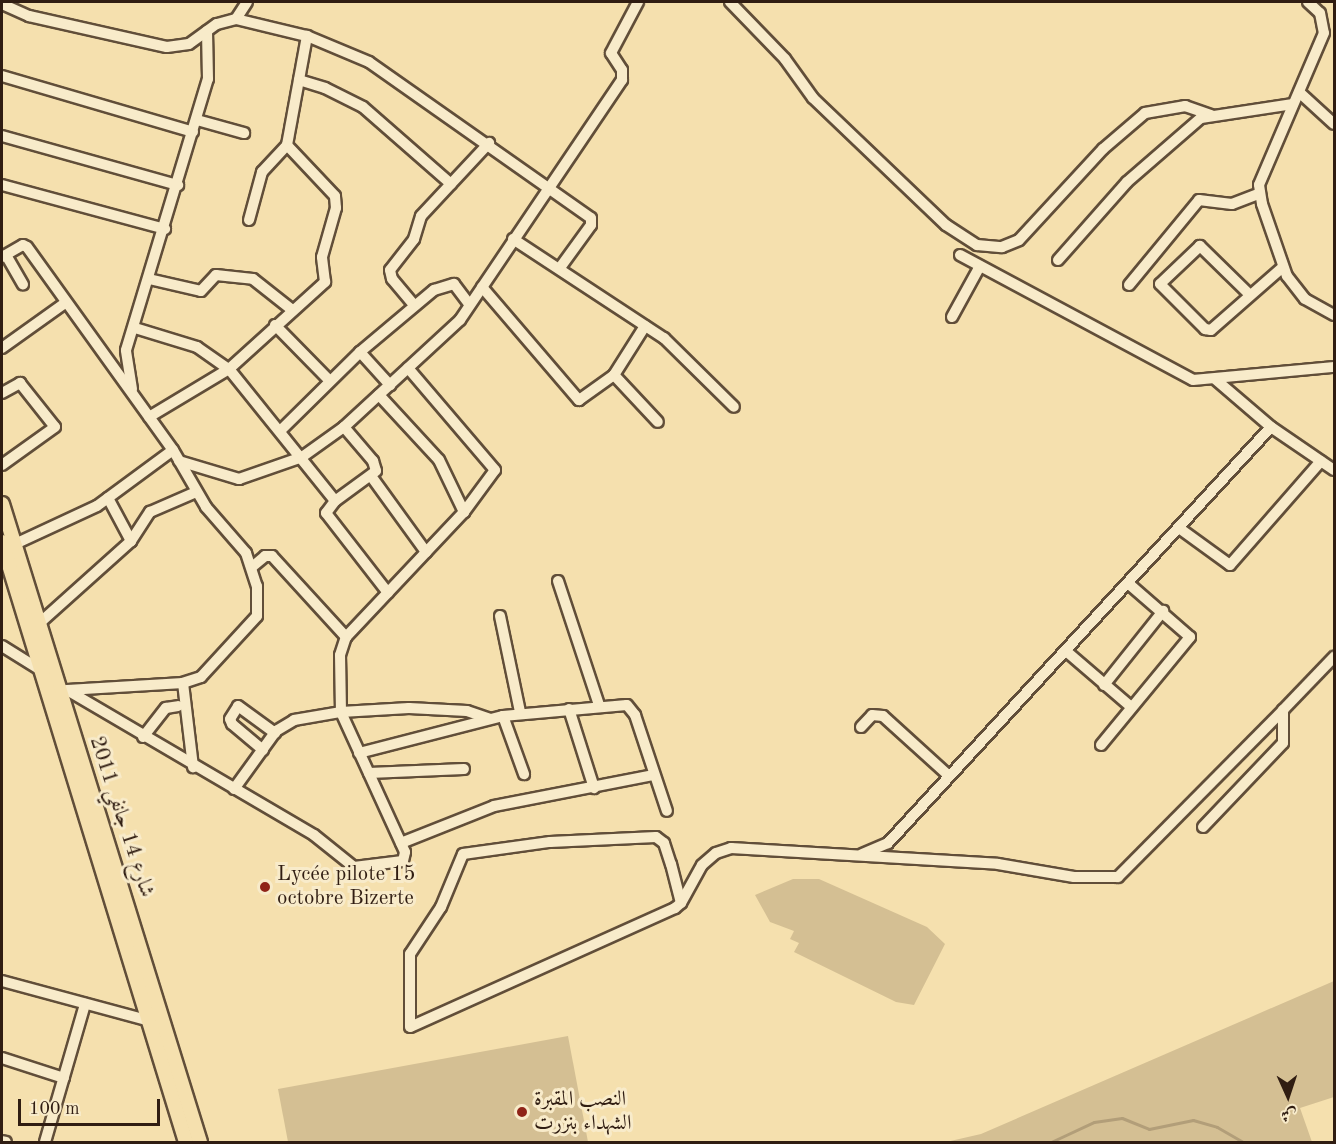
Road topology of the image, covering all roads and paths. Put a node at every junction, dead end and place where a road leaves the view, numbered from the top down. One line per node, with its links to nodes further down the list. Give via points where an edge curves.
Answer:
1 (247, 2): 6 (street)
2 (638, 2): 24 (street, via 611,53 622,70 622,80)
3 (730, 2): 13 (street, via 785,59 813,98 952,231 977,245 1010,245 1028,233 1102,149 1144,113 1185,106)
4 (1308, 2): 11 (street, via 1320,13 1325,27)
5 (2, 4): 7 (street, via 28,15 167,47 189,44)
6 (236, 19): 7 (street); 8 (street)
7 (207, 31): 14 (street, via 210,69)
8 (307, 36): 10 (street); 19 (street, via 383,69)
9 (2, 76): 16 (street)
10 (299, 80): 20 (street); 21 (street, via 363,107)
11 (1299, 92): 12 (street); 15 (street)
12 (1293, 104): 13 (street); 25 (street, via 1263,167)
13 (1211, 115): 31 (street, via 1192,125 1127,182)
14 (197, 120): 16 (street); 17 (street)
15 (1335, 123)
16 (194, 132): 23 (street)
17 (244, 134)
18 (2, 136): 23 (street)
19 (489, 143): 21 (street); 24 (street)
20 (287, 145): 26 (street, via 262,172); 43 (street, via 326,184 336,201 322,257 327,277)
21 (451, 184): 41 (street, via 421,216 414,239 390,270 392,279)
22 (2, 185): 27 (street)
23 (178, 185): 27 (street)
24 (547, 186): 28 (street); 34 (street, via 593,220)
25 (1260, 193): 33 (street); 37 (street, via 1232,204 1199,200)
26 (249, 220)
27 (165, 229): 35 (street)
28 (513, 239): 34 (street); 38 (street)
29 (960, 255): 32 (street)
30 (4, 256): 36 (street); 40 (street, via 22,245 27,247)
31 (1058, 260)
32 (980, 266): 45 (street); 55 (street, via 1177,375 1192,380)
33 (1283, 267): 39 (street); 44 (street, via 1305,299)
34 (559, 269): 47 (street)
35 (149, 279): 43 (street, via 201,291 216,275 253,279); 48 (street)
36 (23, 285)
37 (1129, 285)
38 (483, 287): 42 (street); 54 (street, via 575,398 585,398)
39 (1249, 294): 39 (street, via 1208,330 1160,284 1200,246)
40 (65, 303): 49 (street); 60 (street)
41 (414, 305): 42 (street, via 449,284 457,287); 50 (street)
42 (470, 305): 52 (street, via 460,320)
43 (291, 309): 46 (street)
44 (1335, 315)
45 (952, 317)
46 (275, 325): 53 (street); 56 (street)
47 (645, 326): 54 (street); 61 (street, via 671,345)
48 (135, 328): 53 (street, via 197,347); 60 (street, via 125,360)
49 (2, 348)
50 (360, 352): 56 (street); 57 (street)
51 (1335, 367): 55 (street)
52 (408, 368): 57 (street); 78 (street, via 494,466 495,474)
53 (229, 369): 62 (street); 66 (street)
54 (614, 375): 63 (street)
55 (1215, 380): 65 (street)
56 (330, 381): 66 (street)
57 (390, 385): 59 (street)
58 (2, 393): 71 (street, via 20,383 55,428)
59 (379, 395): 64 (street); 78 (street, via 443,464)
60 (134, 397): 62 (street)
61 (734, 407)
62 (149, 417): 67 (street)
63 (658, 422)
64 (344, 427): 68 (street); 73 (street, via 375,466)
65 (1271, 427): 70 (street); 79 (street)
66 (280, 431): 68 (street)
67 (173, 450): 69 (street); 75 (street)
68 (302, 457): 69 (street, via 239,479); 76 (street)
69 (179, 461): 74 (street)
70 (1321, 461): 72 (street); 79 (street, via 1233,563 1226,564)
71 (2, 465)
72 (1335, 470)
73 (371, 476): 76 (street); 82 (street)
74 (196, 492): 80 (street, via 150,512); 83 (street, via 237,540)
75 (108, 498): 80 (street); 81 (street)
76 (335, 501): 86 (street, via 327,509 328,516)
77 (2, 504): 81 (main road, شارع 14 جانفي 2011)
78 (464, 512): 82 (street)
79 (1179, 528): 85 (street)
80 (131, 541): 89 (street)
81 (8, 543): 89 (main road, شارع 14 جانفي 2011)
82 (426, 552): 86 (street)
83 (252, 567): 90 (street, via 272,556); 95 (street, via 259,602 256,616 209,670)
84 (558, 580): 99 (street)
85 (1129, 584): 87 (street); 92 (street)
86 (388, 593): 90 (street)
87 (1162, 611): 96 (street); 100 (street, via 1190,633 1190,639)
88 (500, 616): 104 (street)
89 (34, 628): 94 (main road, شارع 14 جانفي 2011); 97 (main road, شارع 14 جانفي 2011)
90 (346, 637): 103 (street, via 340,655)
91 (2, 646): 94 (street)
92 (1066, 651): 96 (street); 118 (street)
93 (1335, 657): 102 (street)
94 (39, 669): 97 (main road, شارع 14 جانفي 2011)
95 (183, 683): 97 (street); 113 (street)
96 (1104, 685): 100 (street)
97 (57, 691): 109 (street); 128 (main road, شارع 14 جانفي 2011); 135 (main road, شارع 14 جانفي 2011)
98 (178, 705): 109 (street, via 166,708)
99 (599, 705): 101 (street); 117 (street, via 632,708)
100 (1131, 707): 110 (street)
101 (569, 708): 104 (street); 119 (street)
102 (1283, 710): 122 (street, via 1283,743); 124 (street, via 1118,877 1074,878 998,864)
103 (341, 712): 106 (street, via 453,709); 108 (street, via 294,720); 112 (street)
104 (520, 712): 105 (street)
105 (503, 716): 106 (street); 116 (street)
106 (490, 719): 112 (street)
107 (861, 727): 118 (street, via 872,715 879,714)
108 (275, 733): 111 (street); 111 (street, via 238,706 230,720 232,724)
109 (143, 737): 113 (street)
110 (1101, 744)
111 (263, 750): 120 (street)
112 (359, 753): 115 (street)
113 (194, 766): 120 (street)
114 (464, 769): 115 (street)
115 (369, 773): 123 (street)
116 (524, 774)
117 (654, 775): 119 (street); 121 (street)
118 (948, 775): 124 (street, via 888,843)
119 (594, 788): 123 (street, via 494,806)
120 (234, 789): 123 (street, via 314,835 354,867 403,861)
121 (667, 811)
122 (1203, 827)
123 (401, 843)
124 (858, 856): 125 (street, via 731,848 716,853 702,865)
125 (681, 903): 125 (street, via 666,847 656,837 550,842 466,853 459,859 454,882 441,907 410,954 410,1027 668,913)
126 (2, 981): 127 (street)
127 (85, 1004): 128 (street); 130 (street)
128 (150, 1021): 134 (main road, شارع 14 جانفي 2011)
129 (2, 1058): 130 (street)
130 (64, 1078): 133 (street)
131 (2, 1141): 132 (street)
132 (6, 1143)
133 (45, 1143)
134 (186, 1143)
135 (200, 1143)

